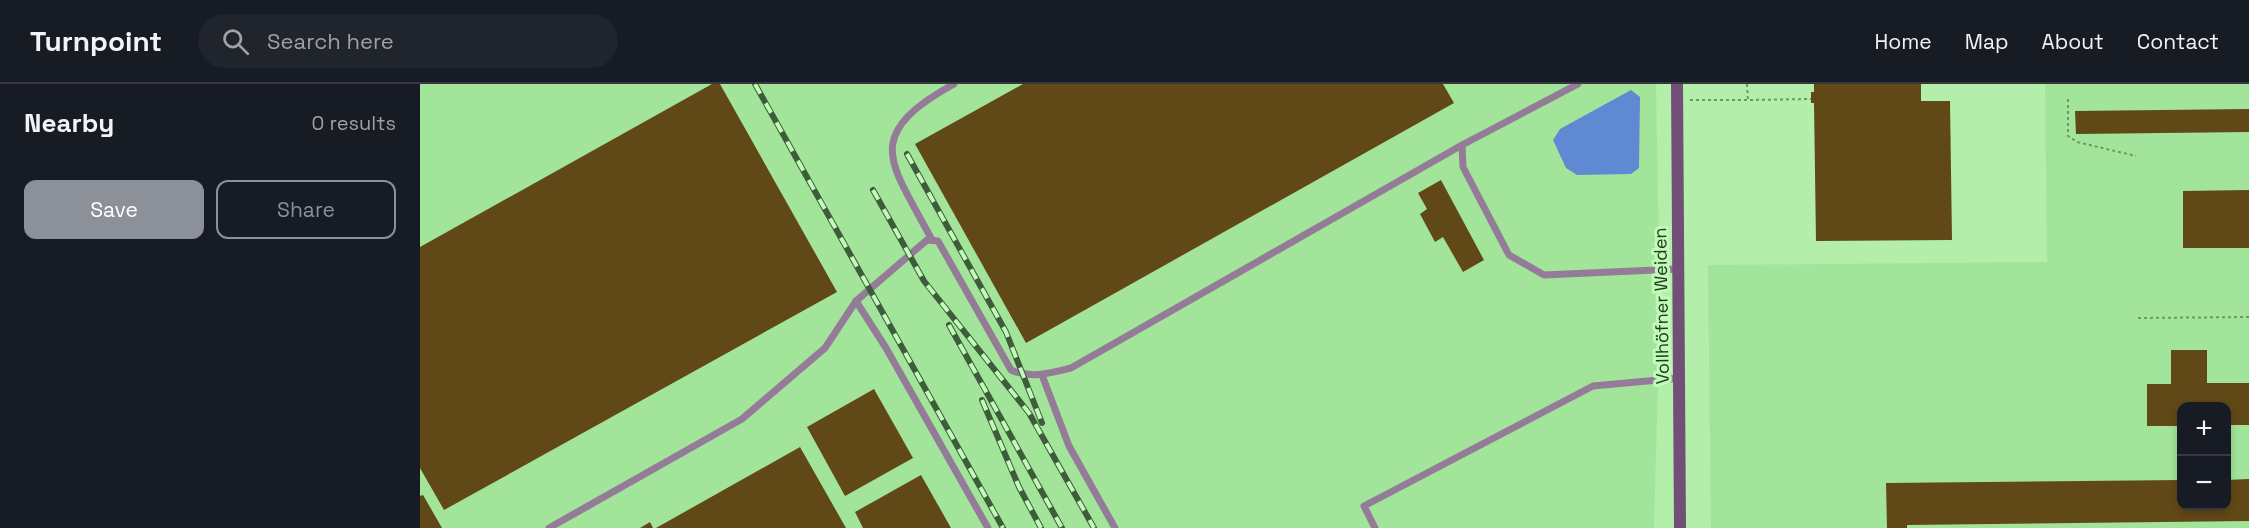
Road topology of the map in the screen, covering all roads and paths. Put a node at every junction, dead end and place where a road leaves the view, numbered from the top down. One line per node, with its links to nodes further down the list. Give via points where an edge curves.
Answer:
1 (954, 84): 11 (lane, via 903,119 891,154)
2 (1578, 84): 9 (lane)
3 (1677, 84): 7 (main road, Vollhöfner Weiden)
4 (1747, 84): 8 (path)
5 (1811, 99): 8 (path)
6 (2068, 99): 10 (path, via 2068,136 2077,142)
7 (1677, 100): 8 (path); 12 (main road, Vollhöfner Weiden)
8 (1748, 100)
9 (1462, 145): 12 (lane, via 1463,167 1509,255 1544,275); 16 (lane, via 1071,368)
10 (2136, 156)
11 (932, 240): 13 (lane, via 927,240); 16 (lane, via 938,241 1011,370 1024,376)
12 (1678, 269): 17 (main road, Vollhöfner Weiden)
13 (856, 302): 18 (lane, via 825,348 742,419); 19 (lane)
14 (2249, 317): 15 (path)
15 (2138, 318)
16 (1042, 375): 20 (lane, via 1069,446)
17 (1680, 378): 21 (lane, via 1593,386 1364,506); 22 (main road, Vollhöfner Weiden)
18 (549, 528)
19 (988, 528)
20 (1114, 528)
21 (1375, 528)
22 (1680, 528)

